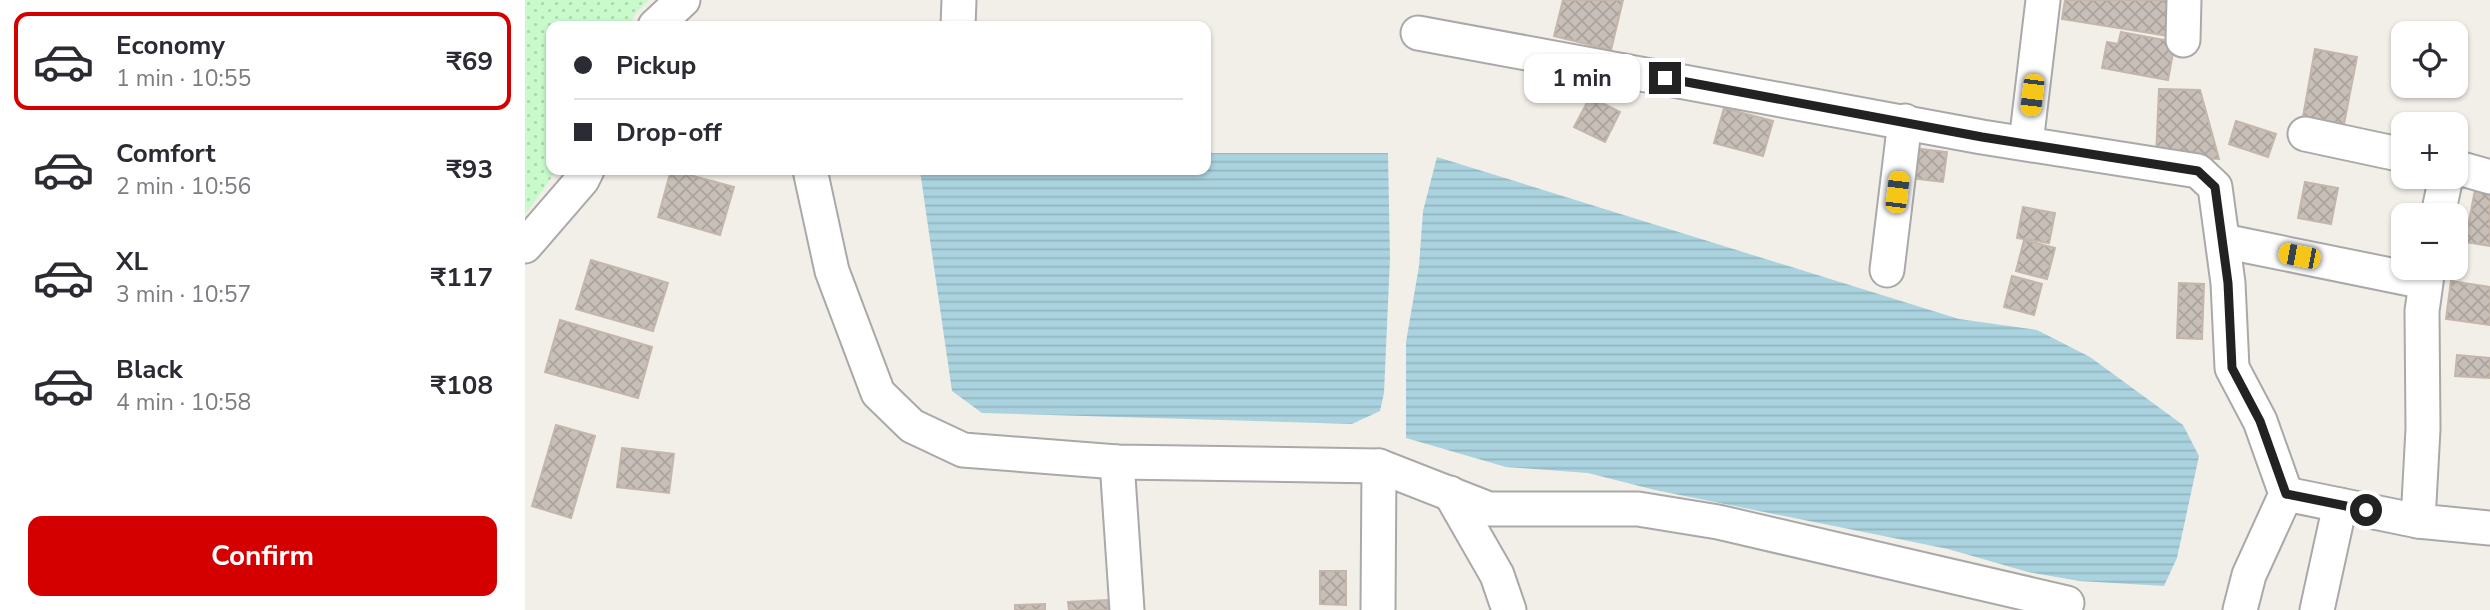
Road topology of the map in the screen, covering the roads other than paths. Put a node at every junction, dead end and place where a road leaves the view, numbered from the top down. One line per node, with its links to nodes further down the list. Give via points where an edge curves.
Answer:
1 (683, 0): 5 (street)
2 (959, 0): 6 (street)
3 (2043, 0): 11 (street)
4 (2184, 0): 8 (street)
5 (660, 21)
6 (958, 21)
7 (1418, 33): 9 (street)
8 (2183, 40)
9 (1905, 121): 11 (street); 20 (street)
10 (2305, 134): 12 (street)
11 (2026, 143): 17 (street, via 2198,171 2215,187)
12 (2391, 152)
13 (2468, 171): 16 (street)
14 (584, 175): 18 (street)
15 (811, 175): 22 (street, via 832,271 878,393 912,426 963,450)
16 (2490, 177)
17 (2223, 241): 19 (street); 25 (street, via 2232,368 2260,421)
18 (525, 246)
19 (2391, 269)
20 (1887, 270)
21 (2425, 280): 27 (street)
22 (1117, 462): 23 (street); 30 (street)
23 (1379, 466): 24 (street); 31 (street)
24 (1450, 493): 29 (street, via 1489,509 1638,509 1718,522); 32 (street, via 1497,575)
25 (2286, 494): 26 (street); 33 (street, via 2249,575)
26 (2340, 505): 27 (street); 34 (street)
27 (2418, 521): 28 (street)
28 (2490, 528)
29 (2067, 603)
30 (1127, 610)
31 (1378, 610)
32 (1509, 610)
33 (2240, 610)
34 (2317, 610)

